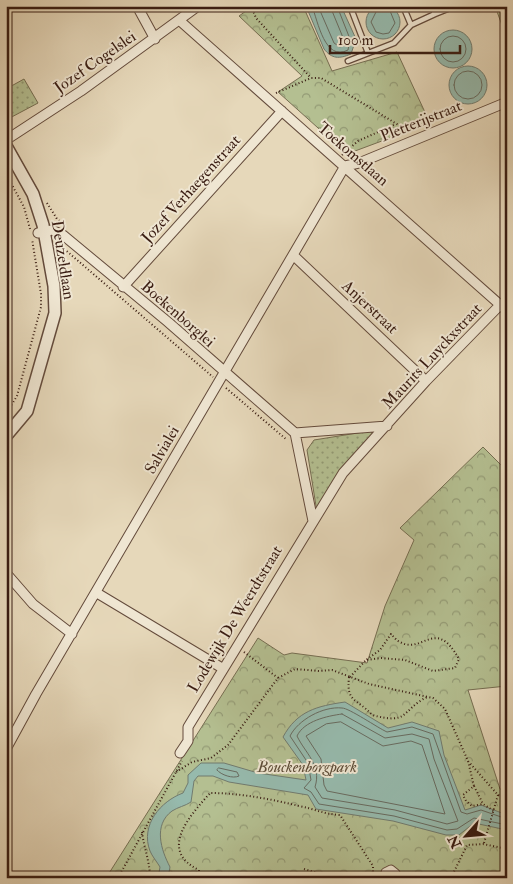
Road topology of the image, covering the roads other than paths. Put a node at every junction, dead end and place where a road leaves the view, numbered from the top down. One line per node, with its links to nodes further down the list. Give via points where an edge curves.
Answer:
1 (137, 6): 10 (street)
2 (198, 6): 8 (street, Jozef Cogelslei)
3 (350, 6): 11 (lane)
4 (403, 6): 9 (lane)
5 (432, 6): 7 (lane)
6 (455, 6): 7 (lane)
7 (435, 14): 9 (lane)
8 (179, 20): 10 (street, Jozef Cogelslei); 14 (street, Toekomstlaan)
9 (411, 25): 11 (lane, via 394,43)
10 (155, 39): 15 (street, Jozef Cogelslei)
11 (368, 53): 12 (lane)
12 (348, 61)
13 (507, 102): 18 (street, Pletterijstraat)
14 (282, 111): 18 (street, Toekomstlaan); 21 (street, Jozef Verhaegenstraat)
15 (6, 140)
16 (6, 146): 19 (street, Deuzeldlaan, via 33,194)
17 (6, 163): 19 (street, Deuzeldlaan, via 24,192)
18 (345, 166): 20 (street, Salvialei); 22 (street, Toekomstlaan)
19 (41, 232): 21 (street, Boekenborglei, via 52,230 63,235); 25 (street, Deuzeldlaan, via 47,313 23,399); 28 (street, Deuzeldlaan, via 54,286 55,313 27,411)
20 (293, 255): 23 (street, Salvialei); 24 (street, Anjerstraat)
21 (123, 287): 23 (street, Boekenborglei, via 168,322)
22 (503, 308): 24 (street, Maurits Luyckxstraat)
23 (221, 377): 27 (street, Boekenborglei); 31 (street, Salvialei)
24 (426, 381): 26 (street, Maurits Luyckxstraat)
25 (6, 426)
26 (387, 426): 27 (street); 29 (street, Maurits Luyckxstraat, via 343,473)
27 (295, 433): 29 (street)
28 (6, 436)
29 (313, 521): 33 (street, Lodewijk De Weerdtstraat)
30 (6, 574): 32 (street, via 33,604)
31 (97, 593): 32 (street, Salvialei); 33 (street)
32 (72, 634): 34 (street, Salvialei)
33 (222, 668): 35 (street, Lodewijk De Weerdtstraat, via 188,727 188,740)
34 (6, 749)
35 (181, 757)
36 (384, 878): 37 (street, via 391,869)
37 (396, 878)

